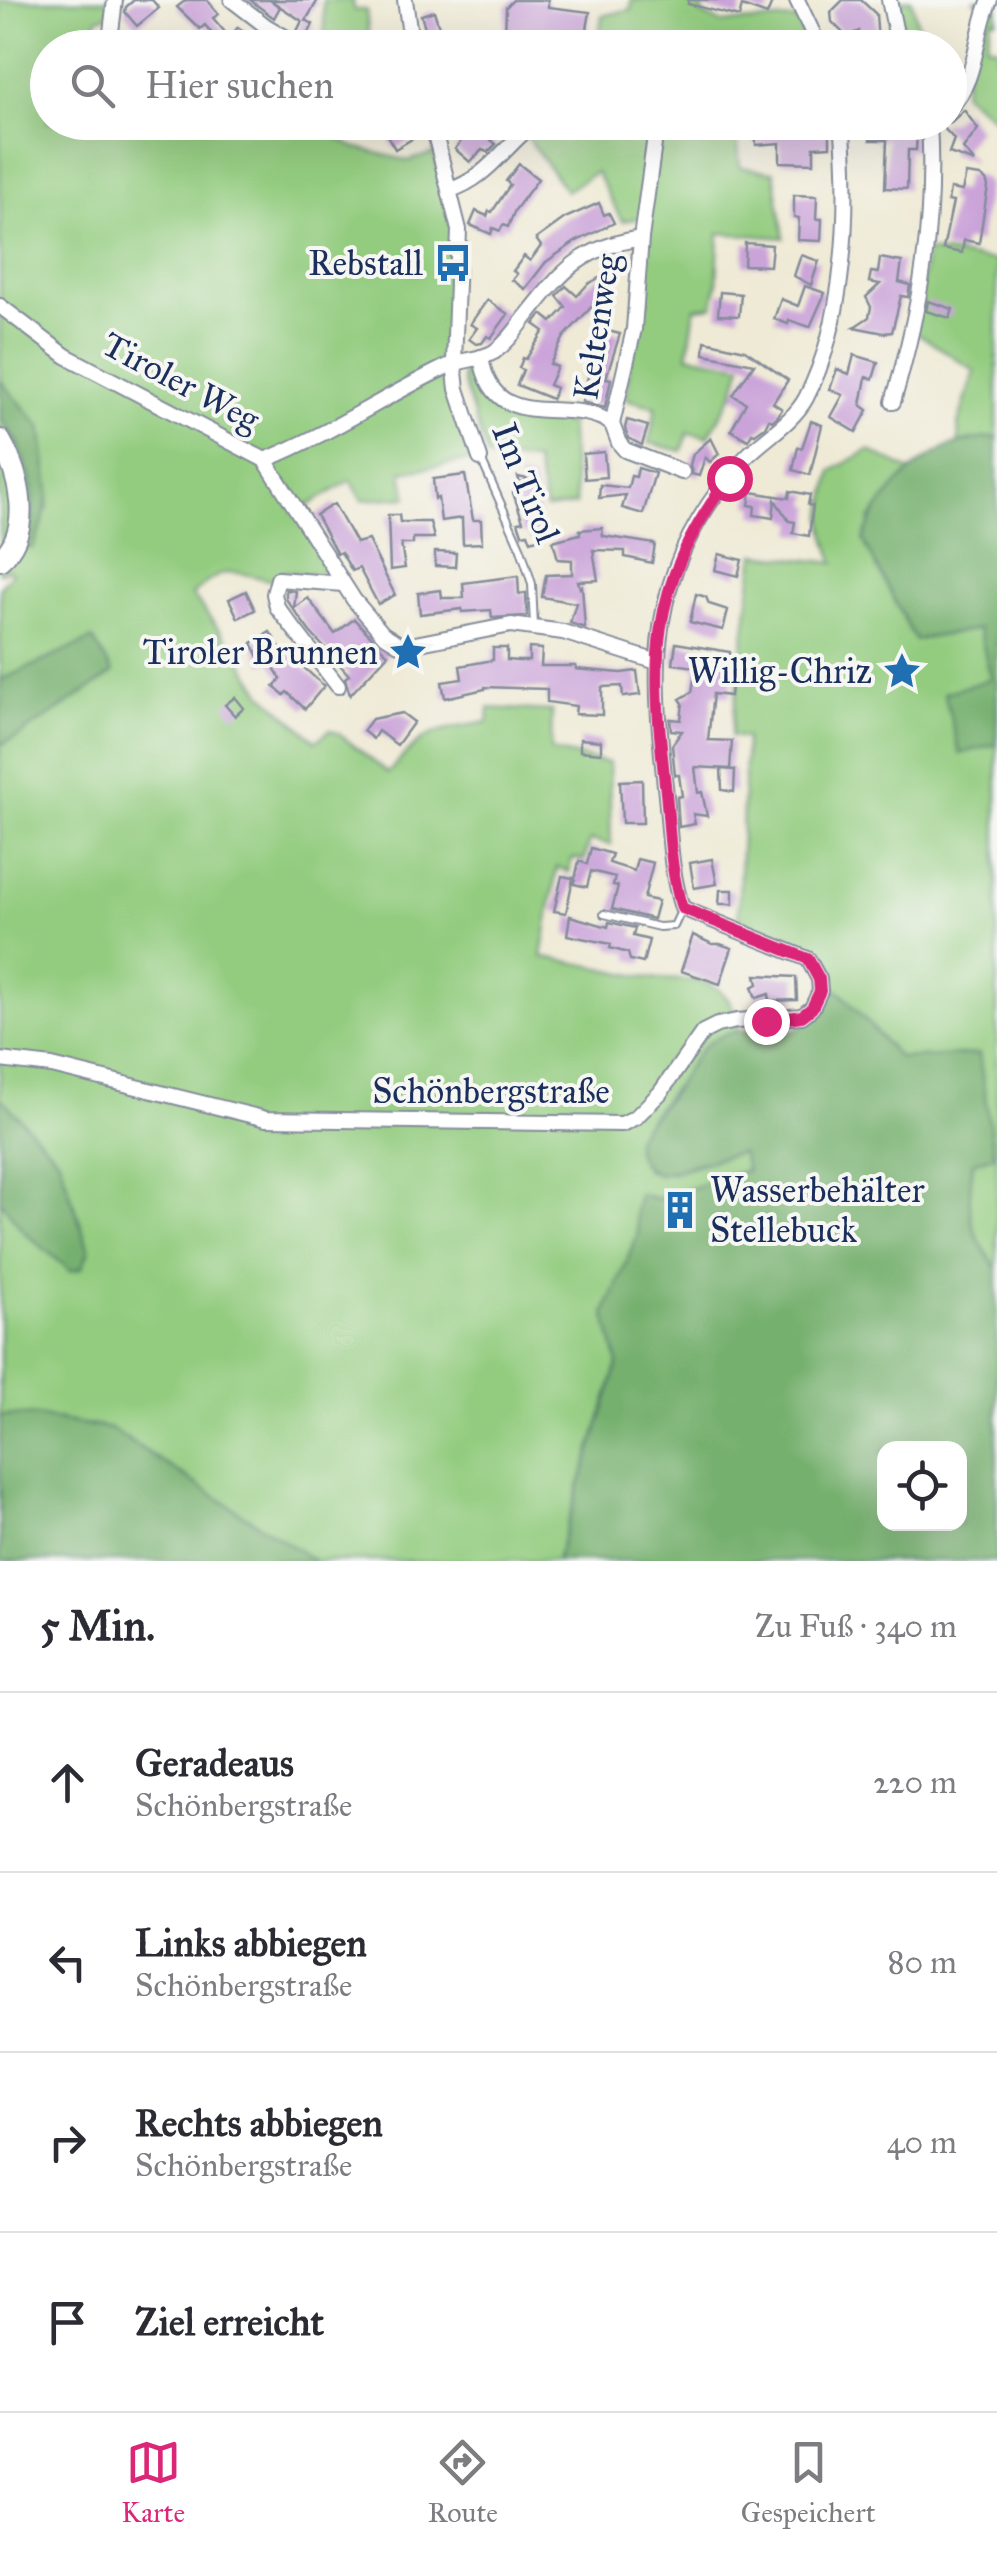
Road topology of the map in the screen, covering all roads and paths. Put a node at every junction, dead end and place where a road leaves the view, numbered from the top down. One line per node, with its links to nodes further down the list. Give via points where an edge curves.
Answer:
1 (115, 0): 7 (street)
2 (232, 0): 8 (street)
3 (404, 0): 9 (street)
4 (797, 0): 10 (street)
5 (889, 0): 11 (street)
6 (990, 0): 12 (street)
7 (111, 30)
8 (273, 30)
9 (408, 30)
10 (811, 30)
11 (895, 30)
12 (967, 82)
13 (437, 140): 18 (street, Im Tirol)
14 (516, 140): 18 (street, via 489,169)
15 (655, 140): 19 (street, Keltenweg)
16 (844, 140): 32 (street, via 841,276 823,351 803,402 744,458 690,536 658,626)
17 (929, 140): 23 (street, via 926,264)
18 (450, 190): 22 (street, Im Tirol, via 460,230)
19 (641, 238): 21 (street, via 582,256 510,338); 24 (street, Keltenweg, via 634,329)
20 (0, 306): 27 (street, Tiroler Weg, via 66,356)
21 (481, 357): 22 (street); 24 (street, Keltenweg, via 490,389 519,405 590,412)
22 (454, 363): 26 (street, Im Tirol); 27 (street, via 316,440)
23 (893, 402)
24 (612, 424): 28 (street, Keltenweg, via 625,450)
25 (0, 440): 29 (street, via 20,502 18,531)
26 (480, 458): 31 (lane, Im Tirol, via 521,549 532,584)
27 (265, 460): 30 (street, Tiroler Weg)
28 (682, 472)
29 (0, 560)
30 (343, 584): 31 (street, Tiroler Weg, via 399,644 511,625); 33 (street, via 278,579 274,594)
31 (534, 628): 32 (street, Tiroler Weg)
32 (657, 662): 34 (street, via 672,864)
33 (338, 686)
34 (682, 908): 35 (lane, via 674,926 659,928); 36 (street, Schönbergstraße, via 808,959 820,991 802,1016 717,1024 703,1032 660,1092 622,1124 266,1118 52,1066)
35 (604, 914)
36 (0, 1060)

